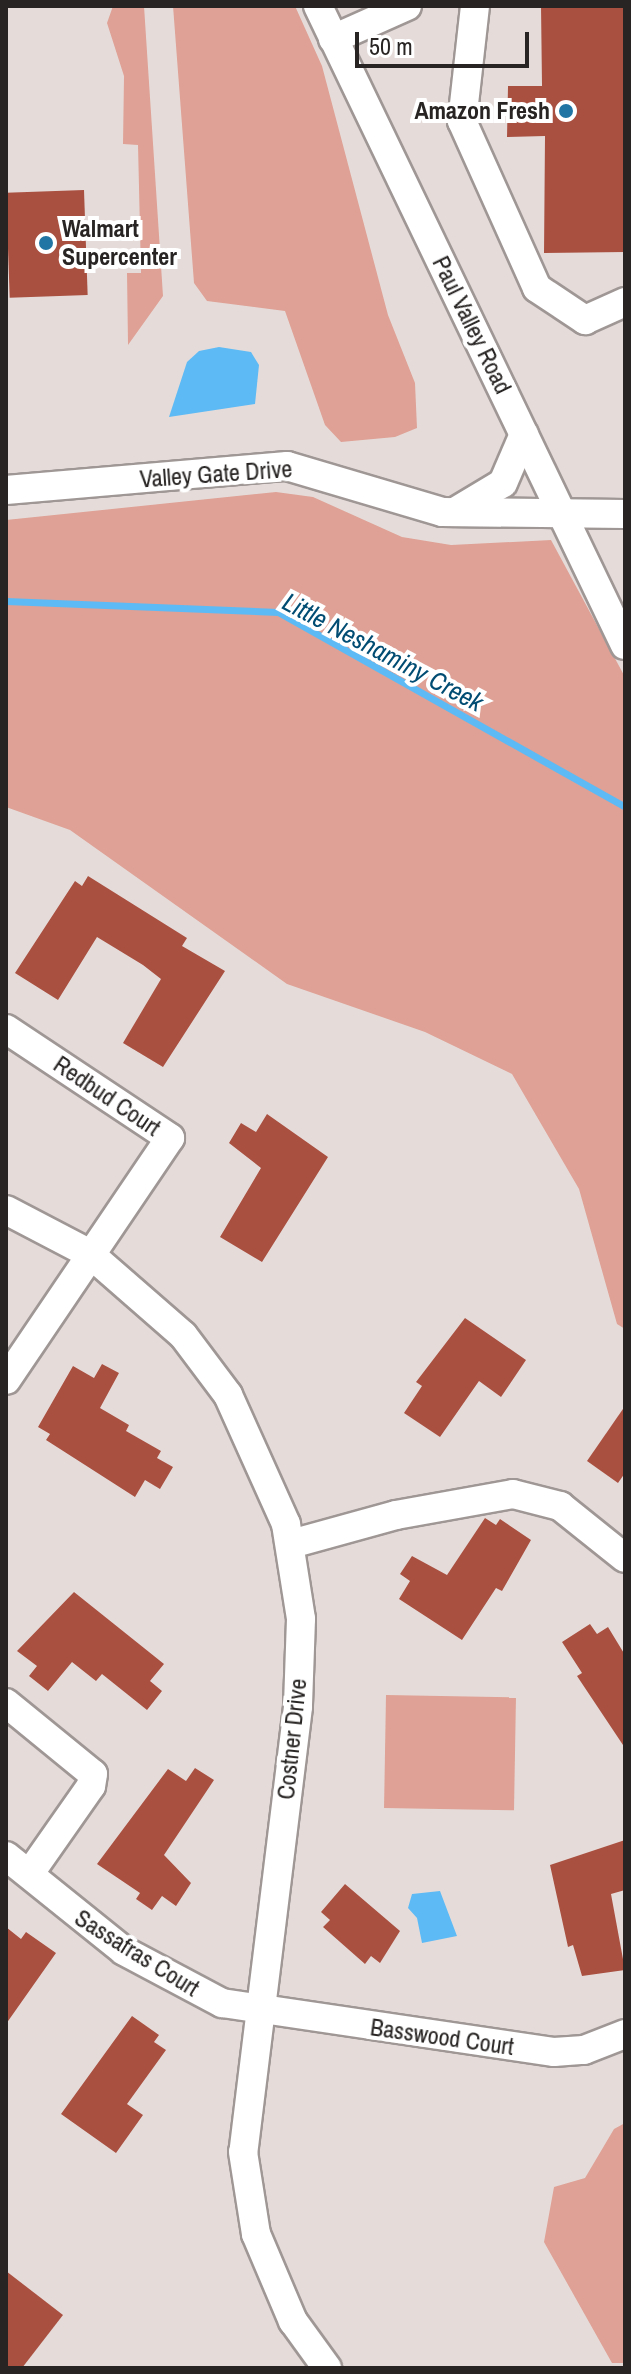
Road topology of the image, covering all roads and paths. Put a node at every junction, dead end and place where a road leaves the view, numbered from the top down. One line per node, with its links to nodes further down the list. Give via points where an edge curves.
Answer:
1 (318, 6): 4 (street, Paul Valley Road)
2 (407, 6): 4 (street)
3 (475, 6): 5 (street, via 462,121 537,288 585,320)
4 (333, 39): 6 (street, Paul Valley Road)
5 (625, 302)
6 (524, 434): 8 (street, via 503,483); 9 (street, Paul Valley Road)
7 (6, 490): 8 (street, Valley Gate Drive, via 287,466 333,476 401,505)
8 (454, 512): 9 (street, Valley Gate Drive)
9 (563, 514): 10 (street, Valley Gate Drive); 11 (street, Paul Valley Road)
10 (625, 514)
11 (625, 645)
12 (6, 1029): 14 (street, Redbud Court, via 170,1138)
13 (6, 1210): 14 (street, Costner Drive)
14 (90, 1254): 15 (street); 16 (street, Costner Drive, via 163,1315 212,1371 256,1447)
15 (6, 1380)
16 (291, 1544): 17 (street, via 396,1515 513,1494 560,1506); 21 (street, Costner Drive, via 301,1619 298,1707)
17 (625, 1558)
18 (10, 1714): 20 (street, via 93,1774 91,1786)
19 (6, 1856): 20 (street, Sassafras Court)
20 (30, 1873): 21 (street, Sassafras Court, via 69,1912 124,1951 192,1991)
21 (257, 2010): 22 (street, Basswood Court, via 554,2052 584,2050); 23 (street, Costner Drive, via 243,2152 256,2234 293,2321)
22 (625, 2034)
23 (327, 2368)

